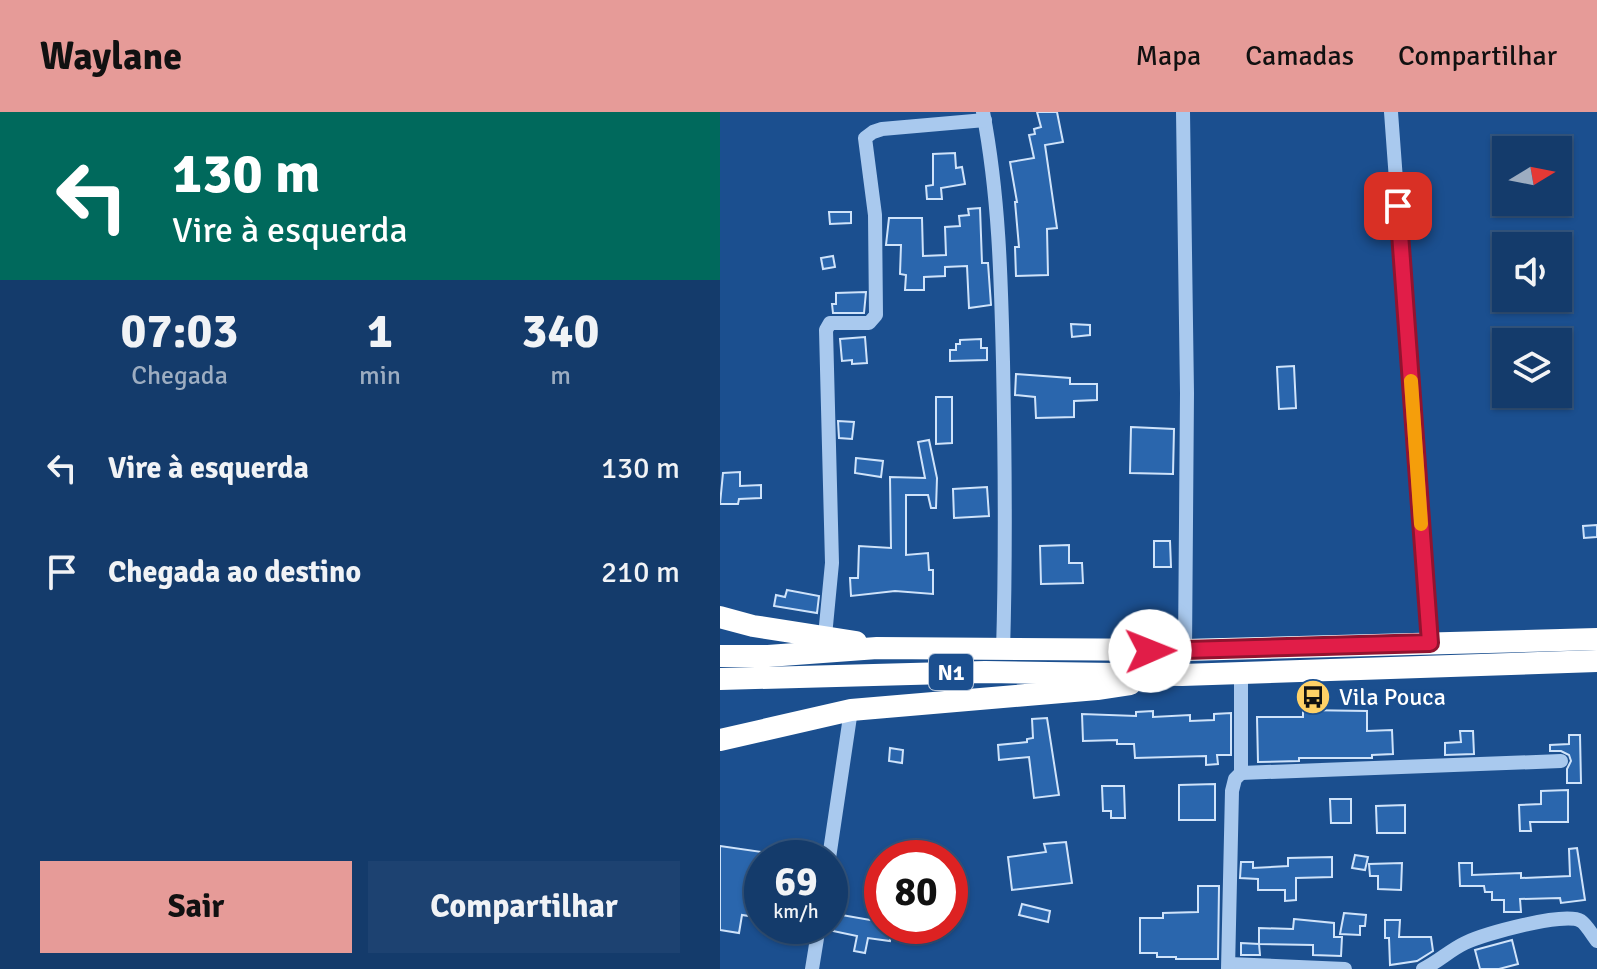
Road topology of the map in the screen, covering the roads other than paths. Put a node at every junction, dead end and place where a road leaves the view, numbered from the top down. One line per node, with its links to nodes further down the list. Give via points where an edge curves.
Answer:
1 (1183, 112): 9 (street)
2 (1391, 112): 7 (street)
3 (984, 116): 5 (street, via 882,129 865,138 875,215 876,315 869,323 830,323 826,330 832,563); 10 (street, via 1002,283)
4 (720, 617): 5 (highway)
5 (825, 636): 8 (highway)
6 (1597, 639): 7 (highway, N1)
7 (1430, 643): 9 (highway, N1)
8 (877, 648): 10 (highway, N1); 11 (highway, N1)
9 (1185, 650): 10 (highway, N1)
10 (1003, 651)
11 (720, 656)
12 (1597, 661): 13 (highway, N1)
13 (1241, 672): 14 (highway, N1); 19 (street)
14 (1182, 675): 15 (highway, N1, via 985,672); 16 (highway, via 1097,689)
15 (720, 679)
16 (851, 710): 17 (highway); 20 (street)
17 (720, 740)
18 (1561, 761): 19 (street)
19 (1241, 773): 24 (street, via 1232,791)
20 (832, 840)
21 (1597, 941): 23 (street, via 1583,922 1556,920 1466,942)
22 (816, 944): 25 (street)
23 (1441, 964): 27 (street)
24 (1228, 966): 26 (street)
25 (812, 969)
26 (1345, 969)
27 (1423, 969)

